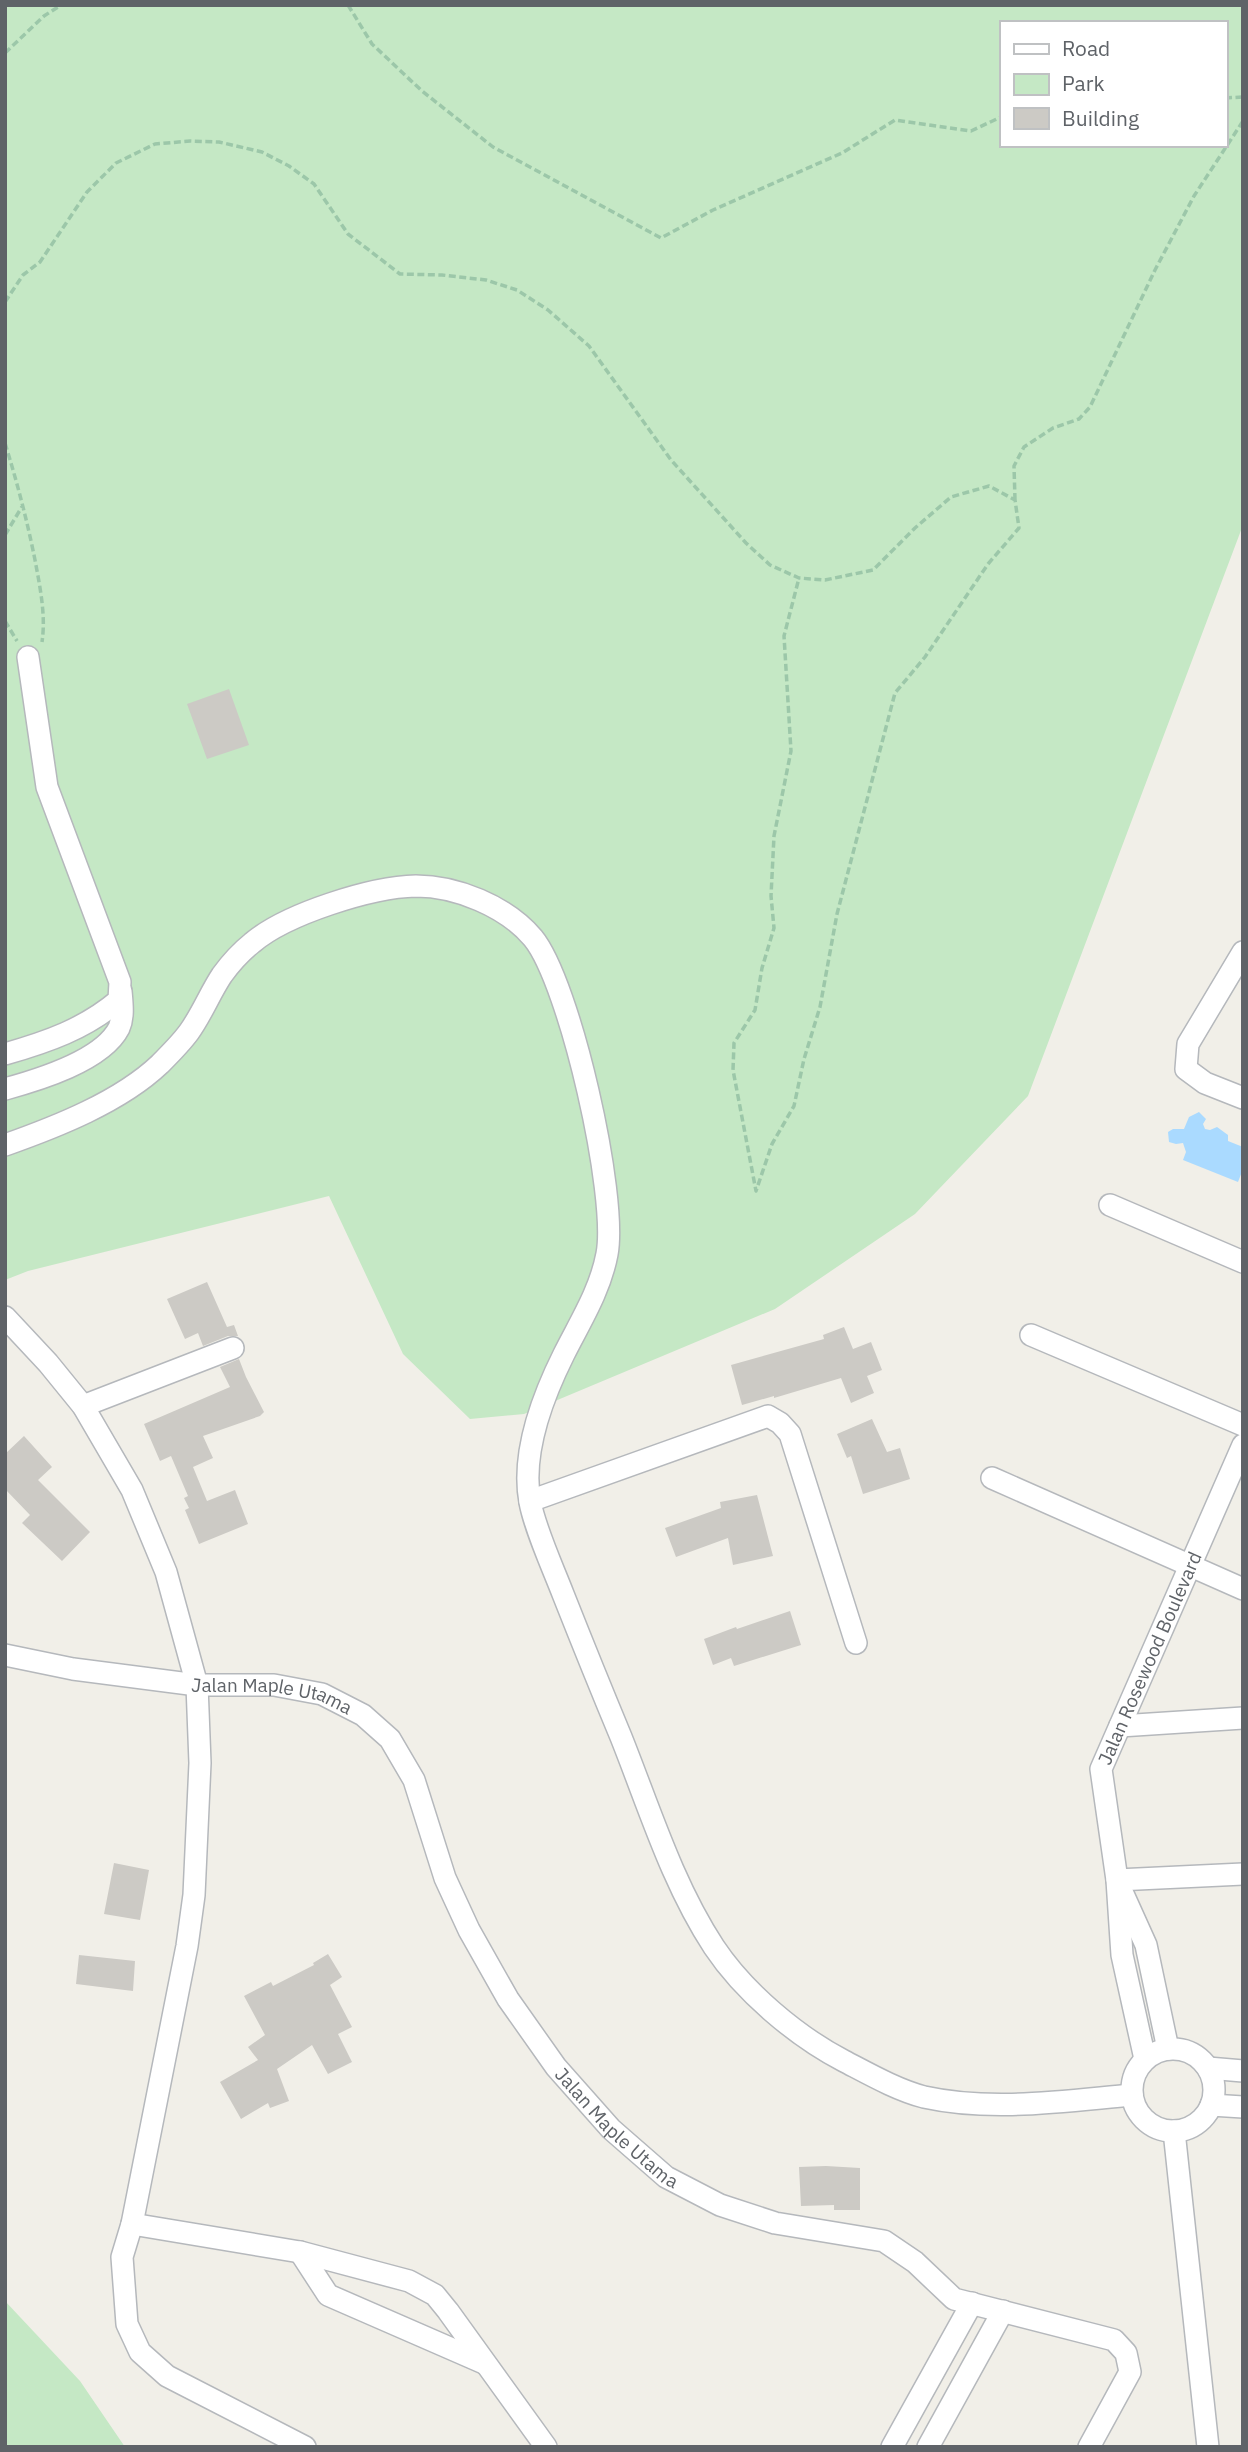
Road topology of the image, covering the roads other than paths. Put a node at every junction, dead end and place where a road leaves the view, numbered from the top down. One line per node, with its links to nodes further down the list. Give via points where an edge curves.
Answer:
1 (28, 657): 3 (street, via 47,787)
2 (1243, 952): 6 (street, via 1188,1044 1186,1069 1205,1083)
3 (120, 982): 4 (street, via 119,1000 80,1028); 5 (street, via 123,1011 119,1028 103,1047 34,1081)
4 (5, 1054)
5 (5, 1089)
6 (1243, 1098)
7 (5, 1145): 17 (street, via 109,1100 155,1069 188,1034 224,973 254,941 295,918 369,892 419,886 461,893 501,911 533,938 550,967 597,1134 608,1200 608,1250 596,1292 538,1416 530,1460)
8 (1110, 1205): 9 (street)
9 (1243, 1262)
10 (5, 1317): 13 (street)
11 (1031, 1335): 14 (street)
12 (233, 1348): 13 (street)
13 (83, 1406): 22 (street, via 132,1490 166,1572)
14 (1243, 1425)
15 (1243, 1445): 18 (street, Jalan Rosewood Boulevard)
16 (992, 1478): 18 (street)
17 (530, 1501): 20 (street, via 768,1416 790,1434); 31 (street, via 681,1886 715,1949 762,2003 814,2045 922,2096 981,2104 1029,2104)
18 (1190, 1567): 19 (street); 24 (street, Jalan Rosewood Boulevard)
19 (1243, 1588)
20 (856, 1643)
21 (5, 1655): 22 (street)
22 (197, 1685): 35 (street, Jalan Maple Utama, via 200,1763 194,1895); 37 (street, Jalan Maple Utama, via 274,1685 322,1694 363,1715 390,1739 414,1780 469,1930 508,1999 556,2067 611,2129 666,2177 720,2205 775,2223 884,2241 915,2262 954,2299)
23 (1243, 1718): 24 (street)
24 (1120, 1726): 26 (street, Jalan Rosewood Boulevard, via 1101,1769)
25 (1243, 1874): 26 (street)
26 (1117, 1880): 27 (street, Jalan Rosewood Boulevard, via 1146,1945); 28 (street, Jalan Rosewood Boulevard, via 1122,1955)
27 (1168, 2049): 28 (street); 29 (street, via 1191,2053)
28 (1145, 2059): 31 (street, via 1132,2082)
29 (1208, 2068): 30 (street); 32 (street, via 1214,2092)
30 (1243, 2071)
31 (1132, 2095): 34 (street, via 1146,2121)
32 (1211, 2105): 33 (street); 34 (street, via 1197,2123)
33 (1243, 2106)
34 (1174, 2131): 45 (street)
35 (132, 2224): 36 (street); 40 (street, Jalan Maple Utama, via 122,2257 127,2324 140,2352 167,2376)
36 (300, 2252): 39 (street, via 328,2295); 39 (street, via 409,2281 435,2295)
37 (972, 2303): 38 (street, Jalan Maple Utama); 42 (street)
38 (1003, 2311): 43 (street); 44 (street, Jalan Maple Utama, via 1114,2340 1126,2353 1130,2372)
39 (486, 2364): 41 (street)
40 (305, 2447)
41 (546, 2447)
42 (892, 2447)
43 (928, 2447)
44 (1089, 2447)
45 (1208, 2447)

